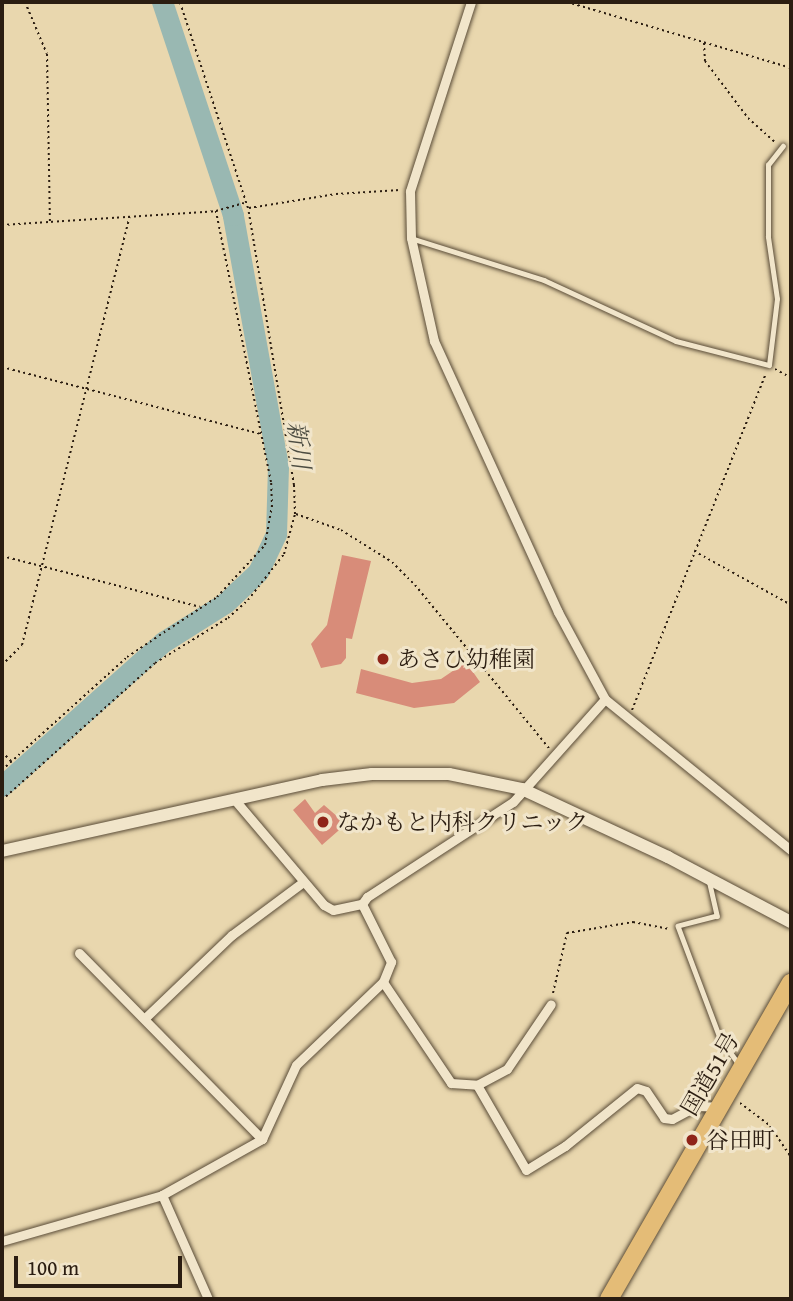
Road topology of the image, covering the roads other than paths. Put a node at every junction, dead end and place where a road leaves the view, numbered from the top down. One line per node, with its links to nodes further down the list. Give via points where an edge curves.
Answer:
1 (471, 2): 3 (street, via 410,191)
2 (783, 146): 3 (lane, via 768,165 768,237 777,299 769,365 676,341 544,280)
3 (411, 238): 4 (street, via 434,341 558,612)
4 (605, 699): 5 (street); 8 (street)
5 (522, 789): 6 (street, via 449,774 372,774); 9 (street); 11 (street, via 513,802)
6 (234, 799): 7 (street); 10 (street)
7 (2, 850)
8 (791, 850)
9 (709, 879): 12 (street); 18 (lane, via 717,916 678,926 720,1038)
10 (303, 882): 11 (street, via 333,910); 17 (street, via 232,935)
11 (362, 904): 14 (street, via 391,962)
12 (791, 922)
13 (79, 953): 17 (street)
14 (383, 982): 19 (street, via 451,1083); 21 (street, via 296,1065)
15 (791, 983): 18 (highway, 国道51号)
16 (551, 1004): 19 (street, via 507,1069)
17 (145, 1018): 21 (street)
18 (742, 1067): 20 (highway, 国道51号)
19 (477, 1085): 20 (street, via 526,1170 565,1146 637,1088 646,1091 664,1118)
20 (724, 1101): 25 (highway, 国道51号)
21 (262, 1139): 22 (street)
22 (162, 1195): 23 (street); 24 (street)
23 (2, 1241)
24 (208, 1299)
25 (609, 1299)

